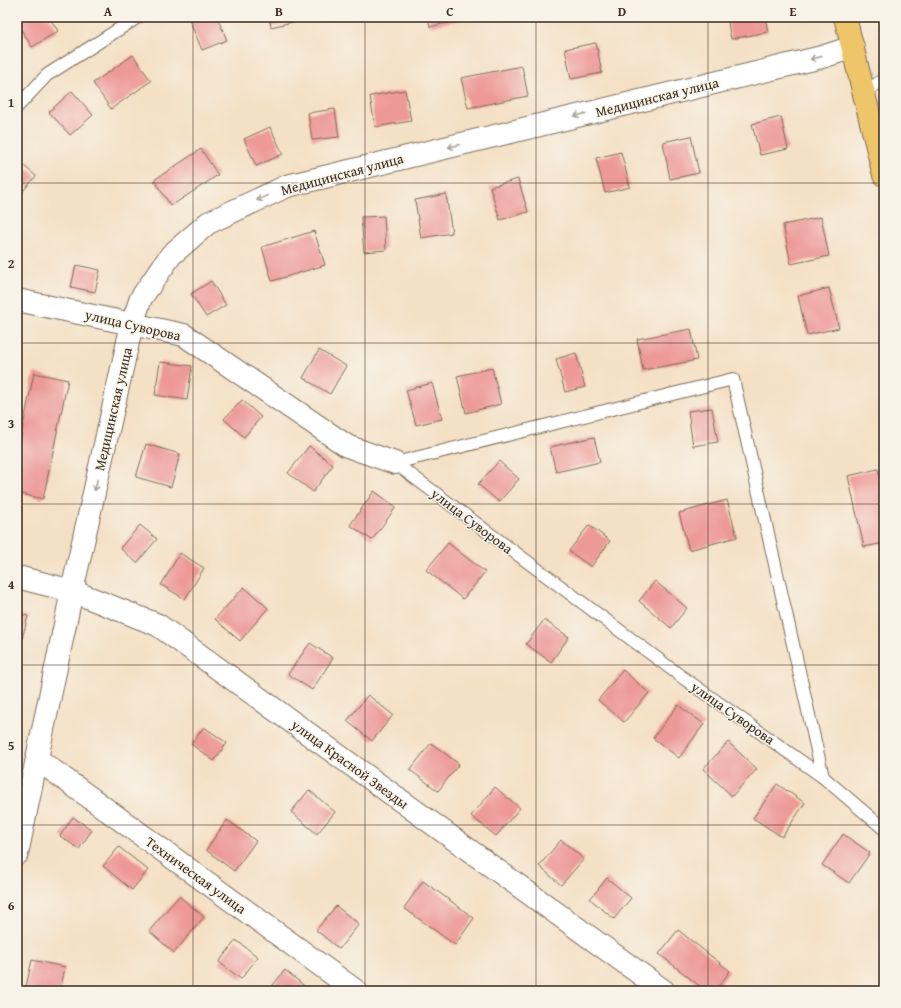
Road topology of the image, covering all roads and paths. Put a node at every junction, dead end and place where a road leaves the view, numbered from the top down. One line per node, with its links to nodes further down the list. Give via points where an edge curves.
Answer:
1 (138, 17): 6 (lane, via 47,75)
2 (845, 17): 3 (main road)
3 (853, 47): 5 (main road); 9 (street, Медицинская улица, one-way to 9, via 822,57 287,186 208,222 171,255 141,298)
4 (884, 79): 5 (lane)
5 (865, 92): 7 (main road)
6 (17, 107)
7 (884, 175)
8 (17, 300): 9 (street, улица Суворова)
9 (132, 324): 10 (street, улица Суворова, via 184,335 347,446); 12 (street, Медицинская улица, one-way to 12)
10 (395, 463): 14 (lane, улица Суворова, via 682,678); 14 (lane, via 733,379)
11 (17, 577): 12 (street, улица Красной Звезды)
12 (72, 591): 13 (street, Медицинская улица); 18 (street, улица Красной Звезды, via 158,626)
13 (37, 759): 16 (street, Медицинская улица); 17 (street, Техническая улица)
14 (823, 777): 15 (lane, улица Суворова)
15 (884, 829)
16 (17, 854)
17 (356, 991)
18 (664, 991)

